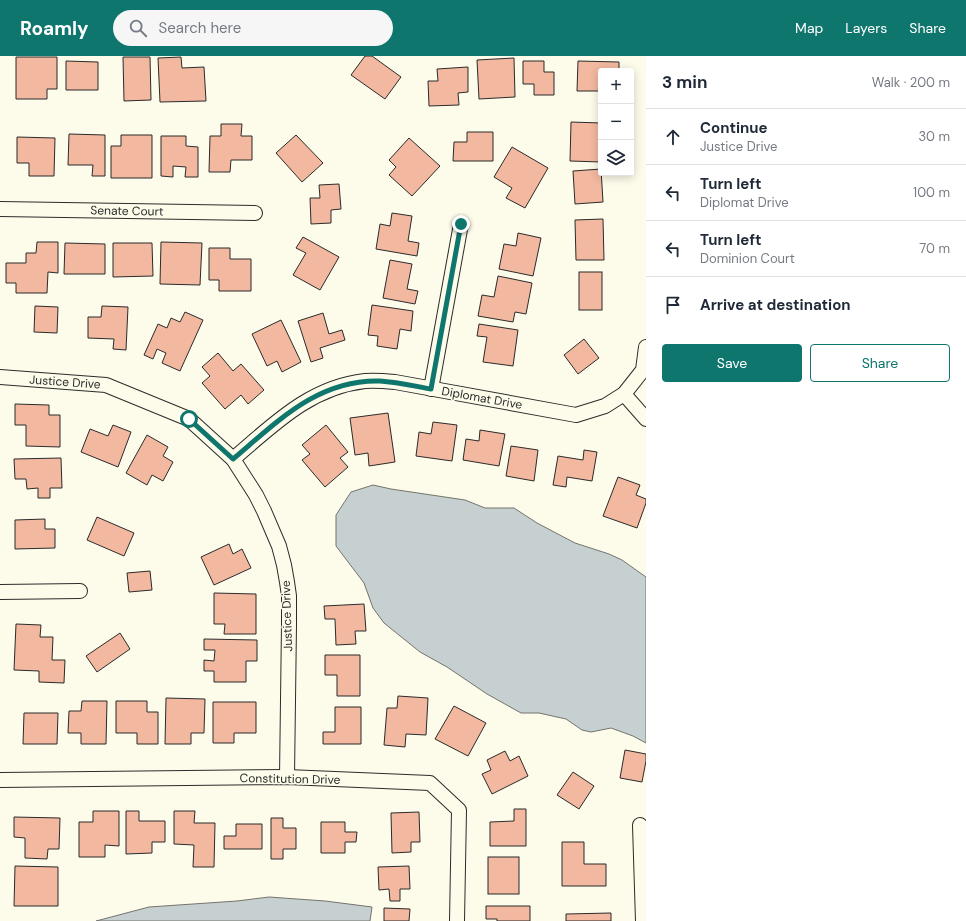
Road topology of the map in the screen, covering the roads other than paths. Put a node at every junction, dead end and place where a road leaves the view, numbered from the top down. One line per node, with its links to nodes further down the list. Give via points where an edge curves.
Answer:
1 (0, 209): 2 (street, Senate Court)
2 (255, 213)
3 (461, 224): 6 (street)
4 (646, 347): 7 (street, Diplomat Drive, via 643,370)
5 (0, 378): 9 (street, Justice Drive, via 106,385 189,419)
6 (431, 389): 7 (street, Diplomat Drive, via 576,415 606,406); 9 (street, Diplomat Drive, via 395,382 365,381 331,389 288,413)
7 (624, 394): 8 (street)
8 (646, 419)
9 (233, 459): 12 (street, Justice Drive, via 264,511 278,546 287,582)
10 (80, 591): 11 (street)
11 (0, 592)
12 (287, 777): 13 (street, Constitution Drive); 15 (street, Constitution Drive, via 430,783 459,810)
13 (0, 780)
14 (640, 825): 16 (street)
15 (457, 921)
16 (643, 921)

